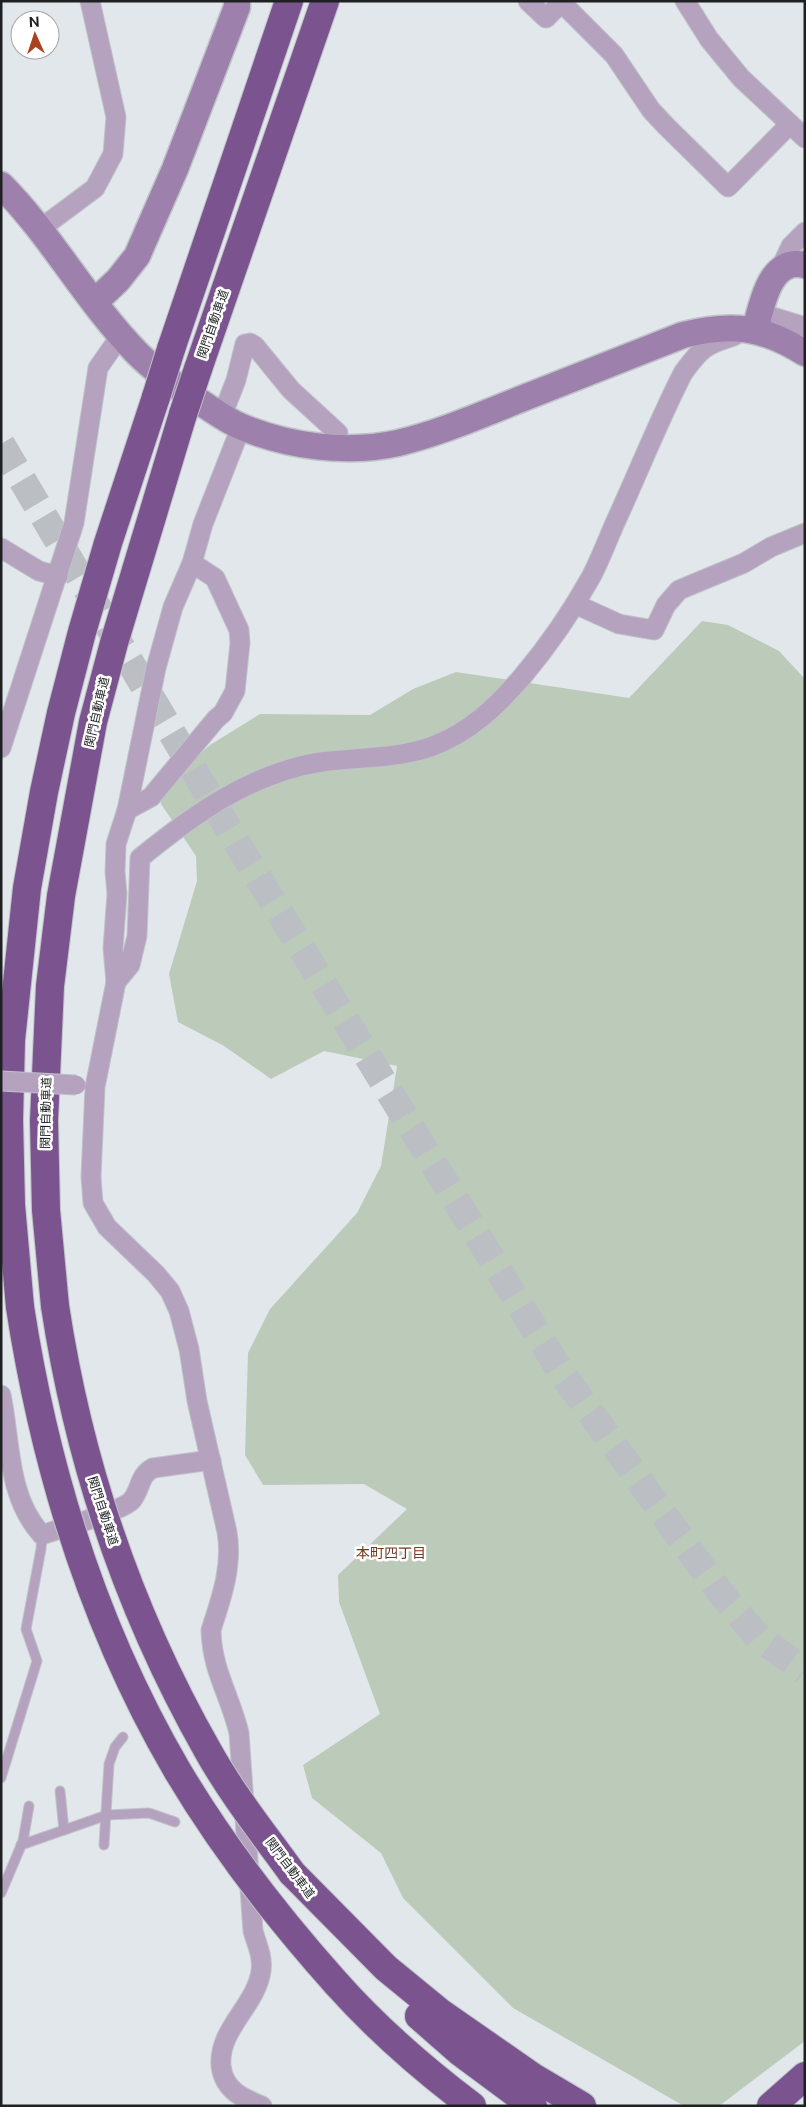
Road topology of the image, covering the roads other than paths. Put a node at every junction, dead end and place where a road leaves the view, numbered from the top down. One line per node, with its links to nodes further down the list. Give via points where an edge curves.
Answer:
1 (90, 1): 11 (street, via 116,117 113,154 95,188)
2 (237, 1): 14 (street, via 175,169 137,256)
3 (289, 1): 47 (highway, bridge, via 108,543 82,632 52,757 27,888 11,1040 8,1120 11,1205 20,1307 29,1361 59,1491 105,1622 144,1708 177,1770 218,1834 336,1983 395,2043)
4 (325, 1): 43 (highway, 関門自動車道, bridge, via 183,414 119,625 94,722 61,896 50,986 44,1121 46,1210 55,1306 76,1420 90,1473 144,1625 174,1689 209,1753)
5 (528, 1): 7 (street, via 546,18)
6 (685, 1): 8 (street, via 725,60)
7 (563, 2): 8 (street, via 614,55 651,110 728,187)
8 (790, 124): 9 (street)
9 (805, 138)
10 (1, 185): 11 (street)
11 (40, 229): 14 (street)
12 (805, 232): 13 (street, via 791,246)
13 (794, 266): 15 (street, via 772,279)
14 (95, 302): 17 (street)
15 (758, 321): 16 (street); 18 (street, via 781,341); 19 (street, via 683,335 455,425 397,443 322,447 267,436); 25 (street, via 709,344 696,354 683,373 592,575)
16 (805, 327)
17 (121, 335): 19 (street, via 164,378); 24 (street, via 98,368 74,524)
18 (805, 354)
19 (232, 421): 20 (street, via 236,380 246,344 250,343 291,390); 23 (street)
20 (338, 433)
21 (805, 533): 25 (street, via 679,590 666,605 654,630 619,624)
22 (1, 548): 24 (street, via 39,571)
23 (192, 563): 27 (street, via 174,607 156,668); 27 (street, via 215,578 239,630 235,691 224,713 152,797)
24 (58, 576): 26 (street)
25 (575, 604): 28 (street, via 545,650 509,691 488,713 453,737 412,752 320,762 271,775 211,804 140,858 137,936 130,965)
26 (1, 748)
27 (127, 810): 28 (street, via 115,858 117,894 113,948)
28 (116, 982): 30 (street)
29 (1, 1081): 30 (street, bridge)
30 (95, 1087): 32 (street, via 91,1141 93,1204 107,1227 170,1291 189,1349)
31 (1, 1395): 33 (street, via 18,1495 30,1522)
32 (211, 1460): 33 (street, via 153,1468 143,1477 132,1500); 46 (street, via 229,1543 227,1575 211,1630 213,1659 240,1733 253,1930 261,1949 262,1963 258,1986 224,2043 222,2068 229,2087)
33 (42, 1535): 35 (lane, via 26,1629 37,1661)
34 (123, 1737): 38 (lane, via 109,1764)
35 (1, 1778)
36 (60, 1791): 40 (lane)
37 (29, 1806): 41 (lane)
38 (106, 1815): 39 (lane, via 149,1813); 40 (lane); 42 (lane)
39 (174, 1822)
40 (64, 1830): 41 (lane)
41 (21, 1845): 44 (lane)
42 (104, 1845)
43 (292, 1873): 48 (highway, 関門自動車道, via 350,1944 418,2016); 49 (highway, via 386,1968 441,2013 533,2077)
44 (1, 1893)
45 (805, 2076): 50 (highway)
46 (262, 2106)
47 (472, 2106)
48 (533, 2106)
49 (582, 2106)
50 (771, 2106)

